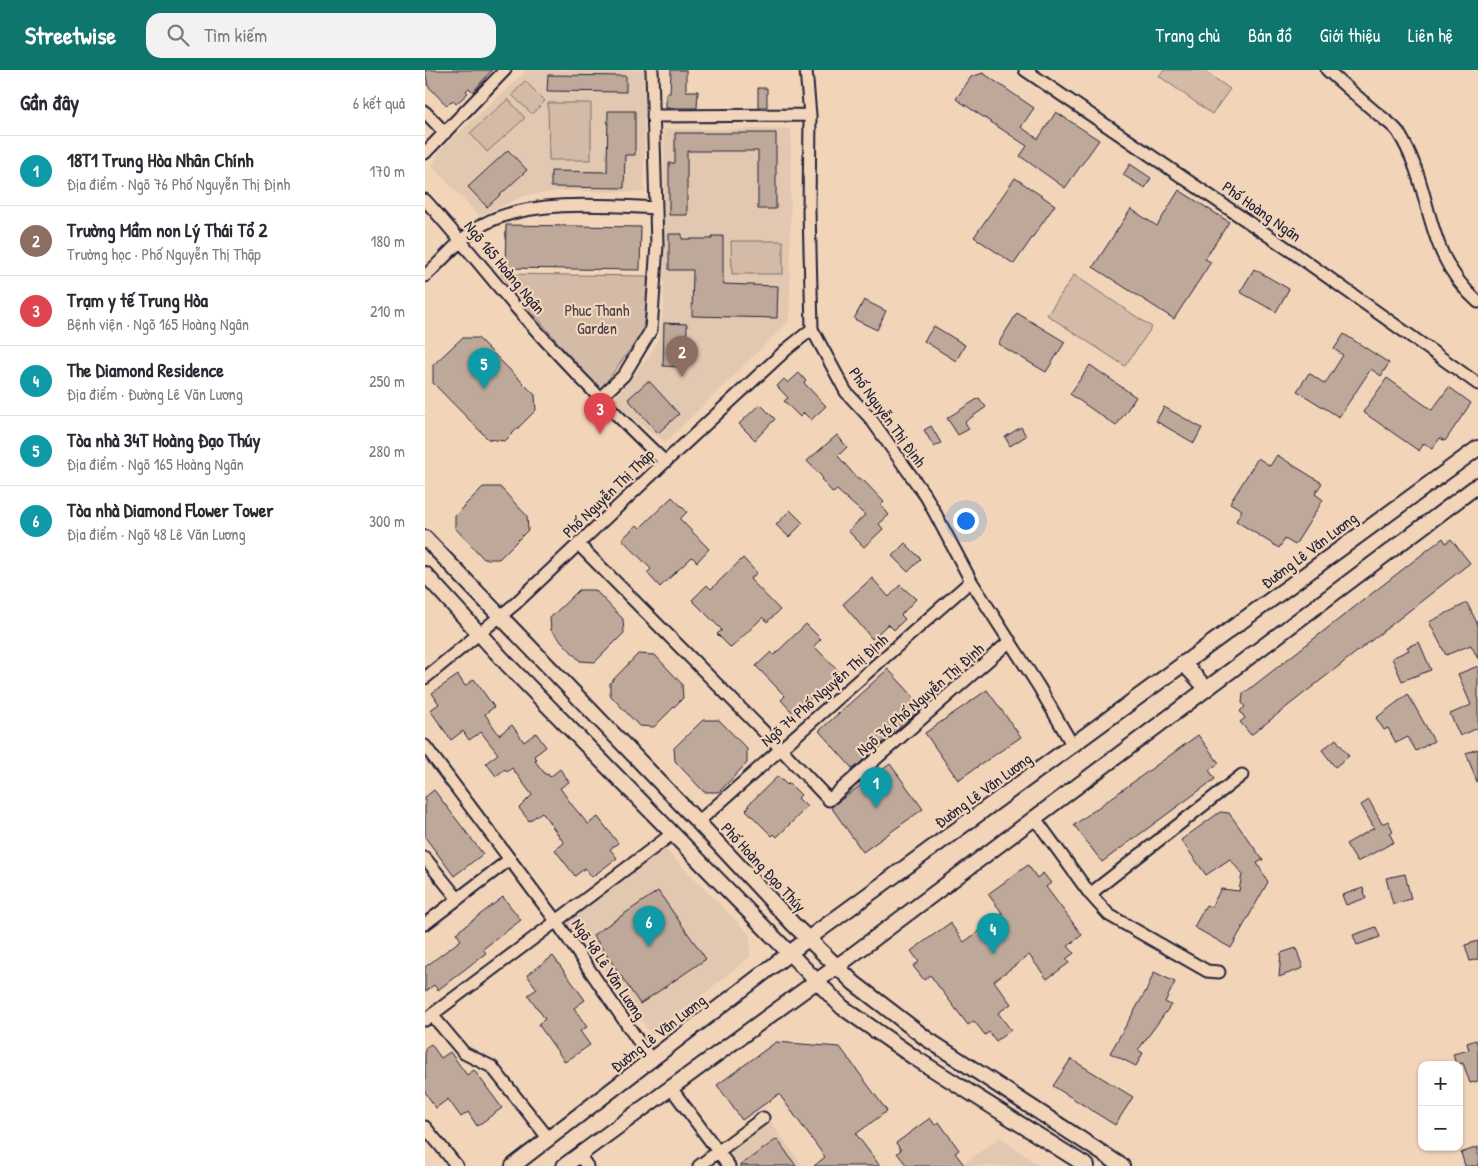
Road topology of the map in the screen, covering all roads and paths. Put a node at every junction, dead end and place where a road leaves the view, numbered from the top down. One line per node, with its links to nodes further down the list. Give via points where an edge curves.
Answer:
1 (505, 70): 9 (street)
2 (653, 70): 8 (street)
3 (807, 70): 7 (street, Phố Nguyễn Thị Định)
4 (1025, 70): 17 (street, Phố Hoàng Ngân, via 1281,243)
5 (1327, 70): 15 (street, via 1398,131 1420,180 1439,250 1462,288)
6 (425, 112): 9 (street)
7 (810, 115): 8 (street); 16 (street, Phố Nguyễn Thị Định)
8 (653, 116): 12 (street)
9 (445, 133): 10 (street)
10 (425, 153)
11 (425, 200): 13 (street, Ngõ 165 Hoàng Ngân)
12 (655, 208): 13 (street, via 591,204 515,212 482,225); 18 (street, via 657,245 651,330 624,375)
13 (462, 241): 14 (street); 18 (street, Ngõ 165 Hoàng Ngân, via 513,305)
14 (425, 276)
15 (1478, 302)
16 (812, 329): 20 (street, Phố Nguyễn Thị Thập); 25 (street, Phố Nguyễn Thị Định, via 846,392 871,419 927,498)
17 (1478, 384)
18 (599, 399): 20 (street, Ngõ 165 Hoàng Ngân)
19 (1478, 448): 29 (main road, Đường Lê Văn Lương)
20 (665, 462): 23 (street, Phố Nguyễn Thị Thập)
21 (1478, 485): 31 (main road)
22 (425, 538): 26 (main road, Phố Hoàng Đạo Thúy)
23 (578, 544): 26 (street, Phố Nguyễn Thị Thập); 33 (street)
24 (425, 574): 27 (main road)
25 (971, 581): 28 (street, Phố Nguyễn Thị Định); 33 (street, Ngõ 74 Phố Nguyễn Thị Định)
26 (501, 616): 27 (street, Phố Nguyễn Thị Thập); 37 (main road, Phố Hoàng Đạo Thúy)
27 (479, 633): 30 (street, Phố Nguyễn Thị Thập); 38 (main road)
28 (1010, 642): 32 (street, Phố Nguyễn Thị Định); 33 (street, Ngõ 76 Phố Nguyễn Thị Định, via 829,800)
29 (1183, 663): 31 (main road); 32 (main road, Đường Lê Văn Lương)
30 (425, 678)
31 (1206, 688): 36 (main road)
32 (1073, 746): 45 (main road, Đường Lê Văn Lương)
33 (781, 749): 37 (street, Ngõ 74 Phố Nguyễn Thị Định)
34 (426, 750): 40 (street, Ngõ 48 Lê Văn Lương)
35 (1242, 775): 41 (street)
36 (1034, 816): 41 (street); 47 (main road)
37 (698, 822): 45 (main road, Phố Hoàng Đạo Thúy)
38 (672, 834): 43 (street); 46 (main road)
39 (425, 858): 42 (street)
40 (510, 859): 42 (street); 43 (street, Ngõ 48 Lê Văn Lương)
41 (1090, 894): 48 (street, via 1109,915 1207,971)
42 (458, 899): 44 (street)
43 (556, 921): 50 (street); 53 (street, Ngõ 48 Lê Văn Lương)
44 (425, 924)
45 (809, 938): 46 (main road, Đường Lê Văn Lương); 47 (main road, Phố Hoàng Đạo Thúy)
46 (789, 954): 49 (main road); 53 (main road, Đường Lê Văn Lương)
47 (837, 966): 49 (main road); 51 (main road, Phố Hoàng Đạo Thúy)
48 (1219, 972)
49 (815, 981): 52 (main road, via 842,1007); 54 (main road)
50 (429, 1017): 57 (street, via 464,1053 492,1067)
51 (927, 1039): 52 (main road); 60 (main road, Phố Hoàng Đạo Thúy)
52 (915, 1058): 66 (main road)
53 (652, 1061): 57 (main road, Đường Lê Văn Lương)
54 (671, 1088): 58 (street); 59 (main road)
55 (763, 1118): 58 (street)
56 (425, 1127): 61 (street)
57 (549, 1139): 62 (main road, Đường Lê Văn Lương)
58 (719, 1152): 64 (street); 65 (street)
59 (583, 1161): 63 (main road)
60 (1114, 1164)
61 (457, 1166)
62 (513, 1166)
63 (564, 1166)
64 (699, 1166)
65 (729, 1166)
66 (1087, 1166)

